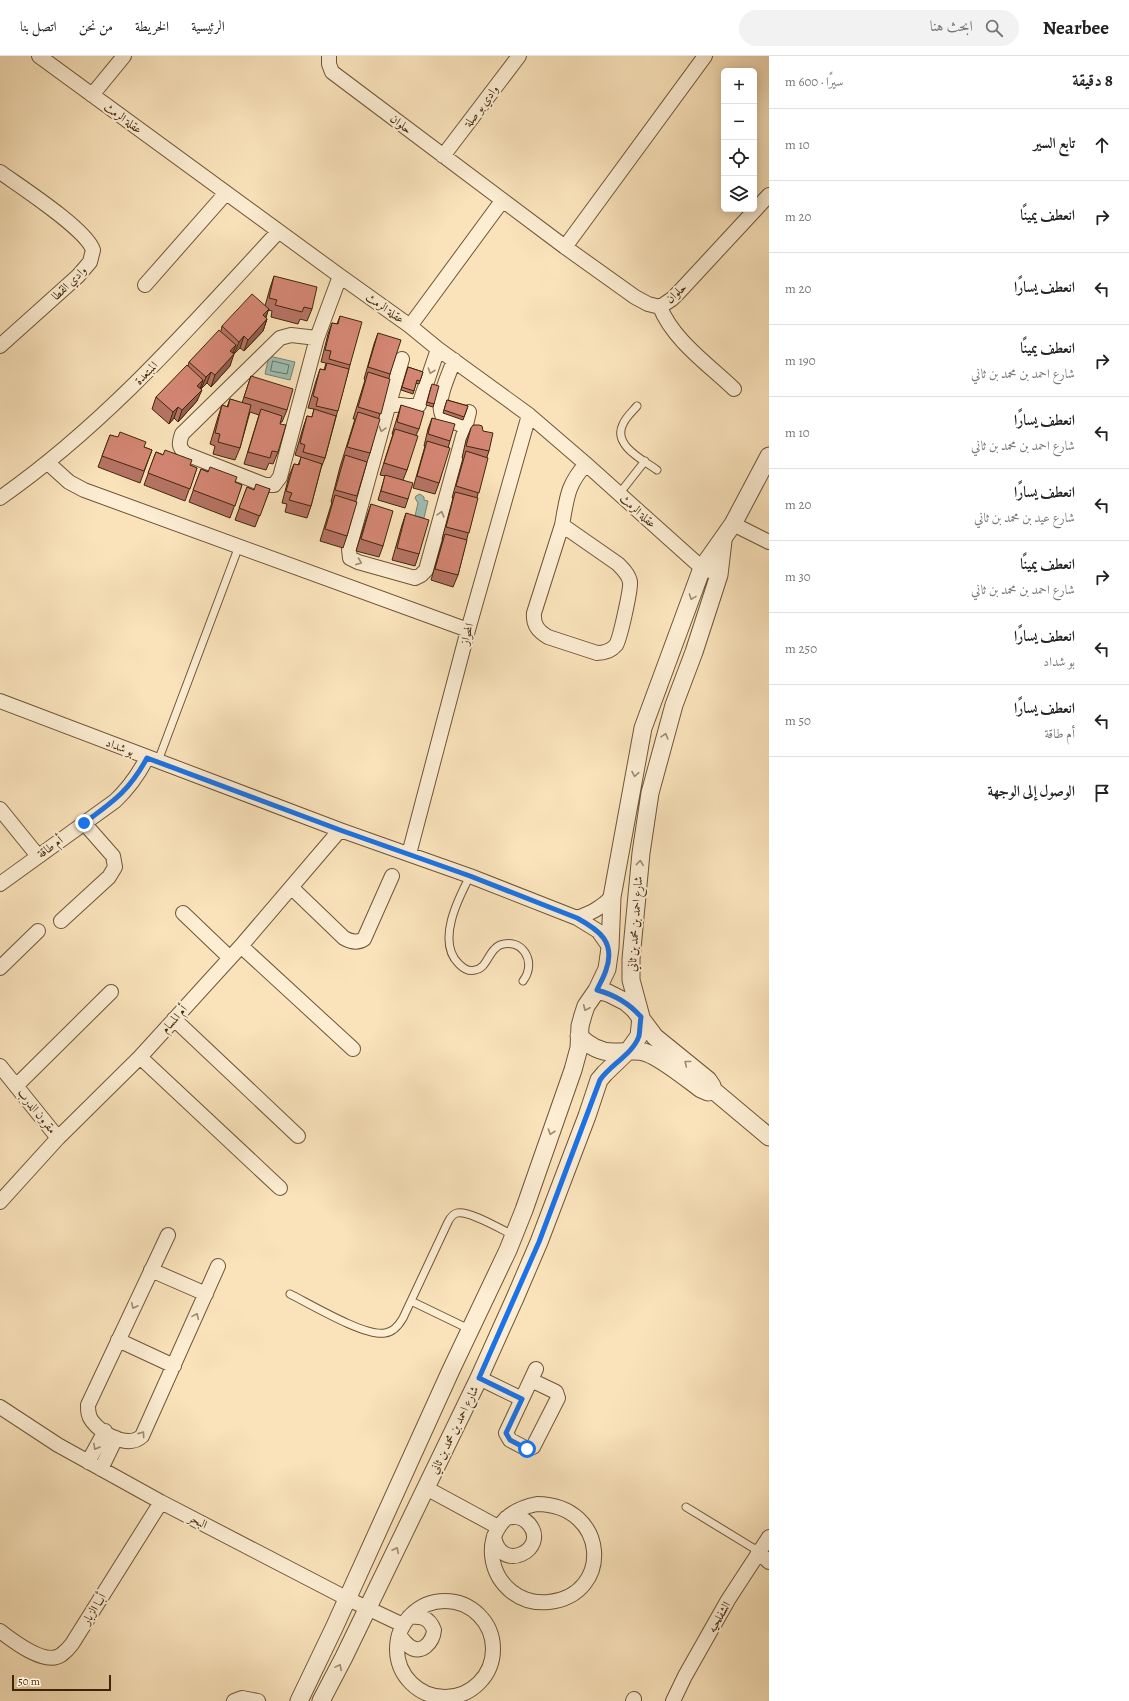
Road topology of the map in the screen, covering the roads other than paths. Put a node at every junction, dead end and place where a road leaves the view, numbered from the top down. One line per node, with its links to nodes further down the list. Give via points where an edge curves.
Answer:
1 (39, 56): 6 (street, عقلة الرمث)
2 (124, 56): 6 (street)
3 (329, 56): 7 (street, حلوان, via 332,72)
4 (519, 56): 7 (street, وادي بو صلة)
5 (705, 56): 13 (street)
6 (92, 95): 9 (street, عقلة الرمث)
7 (443, 156): 11 (street, حلوان)
8 (0, 172): 19 (street, وادي القطا, via 75,228 88,239 94,250 90,262 78,276)
9 (226, 193): 12 (street, عقلة الرمث); 15 (street)
10 (769, 196): 16 (street, حلوان, via 672,300)
11 (502, 201): 13 (street, حلوان); 17 (street)
12 (278, 232): 14 (street, عقلة الرمث); 31 (street, المبتعدة, via 132,387)
13 (564, 247): 16 (street, حلوان, via 635,297)
14 (340, 276): 17 (street, عقلة الرمث); 18 (street)
15 (145, 284)
16 (660, 307): 23 (street, via 665,320 676,334)
17 (410, 326): 20 (street, عقلة الرمث)
18 (317, 338): 18 (street, via 280,477 274,485 265,485 181,450 179,442 182,434 280,338 292,335)
19 (0, 346)
20 (438, 349): 22 (street, عقلة الرمث); 25 (street, one-way to 25, via 419,405 411,407 396,403)
21 (402, 358): 25 (street)
22 (454, 360): 27 (street, عقلة الرمث); 28 (street, via 441,399 440,412 444,419 460,424)
23 (734, 389)
24 (637, 406): 30 (lane, via 622,424 620,434 623,444)
25 (388, 407): 28 (street, one-way to 28, via 348,549 350,558 358,562 415,578 426,570)
26 (469, 412): 28 (street)
27 (529, 415): 32 (street, عقلة الرمث); 43 (street, المحواز)
28 (465, 429)
29 (769, 456): 36 (street, شارع احمد بن محمد بن ثاني)
30 (645, 461): 33 (lane); 34 (lane)
31 (48, 463): 35 (street, المبتعدة); 40 (street, via 58,474 84,490)
32 (586, 464): 34 (street, عقلة الرمث); 37 (street, via 570,487)
33 (657, 470)
34 (619, 494): 41 (street, عقلة الرمث)
35 (0, 498)
36 (734, 524): 38 (street, شارع احمد بن محمد بن ثاني); 39 (street)
37 (562, 525): 37 (street, via 534,613 536,627 540,633 548,637 597,653 605,653 612,649 619,639 630,582 618,564)
38 (723, 539): 41 (street, شارع احمد بن محمد بن ثاني); 42 (street, شارع احمد بن محمد بن ثاني)
39 (769, 542)
40 (239, 546): 43 (street); 45 (lane)
41 (702, 568): 42 (street, عقلة الرمث); 55 (street, شارع احمد بن محمد بن ثاني, one-way to 55, via 643,728)
42 (719, 575): 67 (street, شارع احمد بن محمد بن ثاني, one-way to 42, via 630,959 650,793 674,704)
43 (468, 630): 49 (street, المحواز)
44 (0, 701): 45 (street, بو شداد)
45 (152, 759): 47 (street, أم طاقة, via 115,801); 48 (street, بو شداد)
46 (0, 809): 50 (street)
47 (84, 823): 50 (street, أم طاقة); 58 (street, via 113,856 115,867 109,877)
48 (340, 830): 49 (street, بو شداد); 54 (street, أم المسام)
49 (409, 854): 52 (street, بو شداد)
50 (38, 856): 53 (street, أم طاقة)
51 (392, 876): 54 (street, via 364,939 360,941 349,941 344,938)
52 (470, 876): 57 (street, بو شداد); 64 (lane, via 461,893 448,938 451,953 460,966 471,971 485,964 494,949 500,945 521,948 529,959 529,970)
53 (0, 884)
54 (292, 888): 60 (street, أم المسام)
55 (612, 897): 57 (street, via 604,906); 61 (street, شارع احمد بن محمد بن ثاني)
56 (183, 913): 62 (street)
57 (577, 918): 61 (street, بو شداد, via 598,931)
58 (61, 921)
59 (38, 931): 63 (street)
60 (241, 946): 62 (street, أم المسام); 70 (street)
61 (610, 948): 65 (street, شارع احمد بن محمد بن ثاني, via 607,969)
62 (230, 958): 68 (street, أم المسام)
63 (0, 968)
64 (523, 981)
65 (597, 990): 67 (street, via 617,997); 69 (street, شارع احمد بن محمد بن ثاني, one-way to 69, via 586,1006)
66 (111, 992): 74 (street)
67 (641, 1017): 71 (street, شارع احمد بن محمد بن ثاني, via 639,1036); 75 (street, one-way to 67, via 708,1080 655,1037)
68 (174, 1019): 72 (street, أم المسام); 76 (street)
69 (580, 1036): 71 (street, via 585,1042 599,1049 614,1052); 82 (street, شارع احمد بن محمد بن ثاني, one-way to 82, via 573,1070)
70 (354, 1049)
71 (629, 1050): 75 (street, via 645,1052 701,1089 708,1092); 91 (street, شارع احمد بن محمد بن ثاني, via 605,1073 598,1084 539,1242)
72 (140, 1057): 78 (street, أم المسام); 79 (street)
73 (0, 1066): 74 (street, مقرون الدرب)
74 (16, 1086): 78 (street, مقرون الدرب)
75 (713, 1090): 77 (street)
76 (298, 1136)
77 (769, 1137)
78 (58, 1138): 80 (street, أم المسام)
79 (280, 1188)
80 (0, 1202)
81 (168, 1235): 84 (street)
82 (514, 1235): 87 (lane, via 471,1216 460,1213 452,1216); 88 (street, شارع احمد بن محمد بن ثاني)
83 (218, 1266): 85 (street)
84 (151, 1270): 85 (street); 89 (street, one-way to 89)
85 (206, 1294): 90 (street, one-way to 85)
86 (290, 1294): 87 (lane, via 362,1329 378,1334 390,1332 400,1324)
87 (411, 1301): 88 (lane)
88 (471, 1330): 104 (street, شارع احمد بن محمد بن ثاني)
89 (118, 1340): 90 (street); 94 (street, via 88,1405 91,1420)
90 (174, 1366): 94 (street, one-way to 90, via 132,1442 142,1436)
91 (479, 1378): 92 (street); 97 (street, شارع احمد بن محمد بن ثاني)
92 (522, 1399): 92 (street, via 533,1375 556,1392 558,1398 533,1447 530,1448 524,1448 510,1440 506,1433)
93 (0, 1406): 95 (street, البحر)
94 (111, 1435): 95 (street, one-way to 95); 96 (street)
95 (88, 1462): 96 (street, البحر)
96 (101, 1469): 98 (street, البحر)
97 (426, 1488): 100 (street); 105 (street, شارع احمد بن محمد بن ثاني, one-way to 97)
98 (161, 1502): 104 (street, البحر); 107 (street, أبــا الزبار, via 72,1644 60,1656 46,1658)
99 (686, 1507): 102 (lane)
100 (499, 1527): 100 (street, via 491,1548 492,1559 501,1580 517,1595 538,1602 559,1600 578,1589 591,1572 595,1550 589,1533 579,1519 559,1507 548,1504 525,1506 515,1511)
101 (769, 1537): 102 (street, الشفلحيه)
102 (758, 1552): 103 (street); 112 (street, الشفلحيه)
103 (769, 1562)
104 (348, 1599): 105 (street, البحر); 110 (street, شارع احمد بن محمد بن ثاني)
105 (368, 1608): 106 (street, البحر); 111 (street, شارع احمد بن محمد بن ثاني, one-way to 105)
106 (404, 1626): 106 (street, via 397,1652 403,1670 414,1685 431,1694 459,1695 475,1686 487,1672 493,1654 492,1635 483,1619 468,1607 451,1601 423,1606)
107 (0, 1631)
108 (234, 1701): 109 (street, via 242,1698)
109 (258, 1701)
110 (299, 1701)
111 (321, 1701)
112 (673, 1701)

